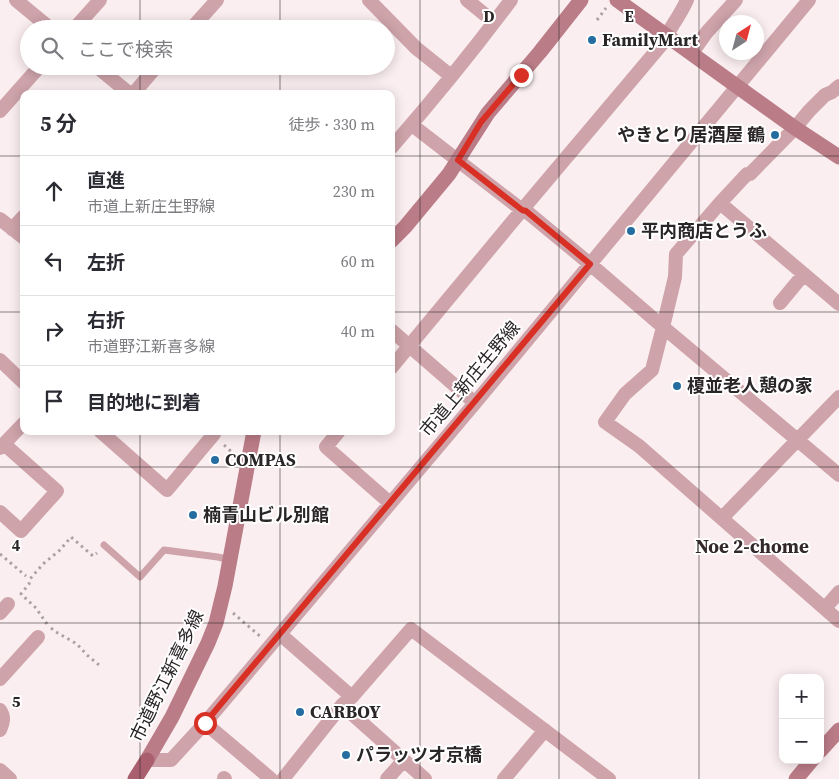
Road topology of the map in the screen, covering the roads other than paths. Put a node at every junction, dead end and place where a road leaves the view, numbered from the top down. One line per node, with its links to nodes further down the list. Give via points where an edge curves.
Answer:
1 (16, 0): 12 (street)
2 (100, 0): 13 (street)
3 (217, 0): 14 (street)
4 (370, 0): 15 (street)
5 (467, 0): 16 (street)
6 (511, 0): 16 (street)
7 (581, 0): 33 (street, via 485,118)
8 (687, 0): 18 (street)
9 (736, 0): 19 (street)
10 (806, 1): 24 (street, 市道上新庄生野線)
11 (612, 3): 18 (street)
12 (40, 20)
13 (82, 20)
14 (199, 20)
15 (389, 20)
16 (494, 22): 23 (street)
17 (395, 26): 23 (street)
18 (666, 35): 19 (street); 35 (street, via 662,44)
19 (692, 53): 24 (street)
20 (32, 75): 28 (street)
21 (107, 75): 25 (street)
22 (149, 75): 26 (street)
23 (451, 76): 29 (street)
24 (738, 86): 30 (street); 41 (street, 市道上新庄生野線)
25 (126, 90)
26 (135, 90)
27 (837, 90): 30 (street, via 819,100)
28 (0, 112)
29 (412, 125): 31 (street); 33 (street)
30 (795, 128): 32 (street); 34 (street)
31 (395, 144)
32 (839, 157)
33 (458, 160): 35 (street); 40 (street)
34 (720, 203): 42 (street); 45 (street, via 676,254 675,277)
35 (522, 210): 41 (street); 47 (street)
36 (0, 219): 38 (street)
37 (20, 220): 38 (street)
38 (12, 229): 39 (street)
39 (20, 235)
40 (395, 237)
41 (590, 264): 45 (street); 52 (street, 市道上新庄生野線)
42 (804, 274): 43 (street); 44 (street)
43 (780, 303)
44 (839, 304)
45 (663, 328): 58 (street); 63 (street, via 652,370 625,394 605,422 639,446)
46 (395, 333): 47 (street)
47 (410, 346): 49 (street); 52 (street)
48 (0, 360): 50 (street)
49 (395, 363)
50 (20, 379)
51 (839, 397): 58 (street)
52 (474, 403): 61 (street, 市道上新庄生野線)
53 (20, 427): 59 (street)
54 (105, 435): 55 (street, via 167,490)
55 (213, 435)
56 (253, 435): 65 (street, 市道野江新喜多線)
57 (336, 435): 61 (street, via 326,447)
58 (798, 440): 60 (street); 63 (street)
59 (2, 446): 62 (street, via 57,491 21,531)
60 (839, 475)
61 (390, 503): 69 (street, 市道上新庄生野線)
62 (0, 512)
63 (722, 518): 67 (street)
64 (104, 545): 65 (lane, via 140,577 164,550)
65 (230, 560): 79 (street, 市道野江新喜多線, via 222,602 208,643)
66 (839, 592): 67 (street)
67 (825, 608): 68 (street)
68 (839, 621)
69 (280, 634): 72 (street); 74 (street, 市道上新庄生野線)
70 (38, 637): 71 (street)
71 (0, 679)
72 (347, 701): 76 (street, via 411,629); 80 (street); 87 (street)
73 (0, 710): 75 (street, via 4,717)
74 (205, 723): 79 (street, 市道上新庄生野線, via 171,760); 86 (street)
75 (0, 730)
76 (544, 730): 90 (street); 91 (street)
77 (839, 730): 78 (street)
78 (824, 747)
79 (147, 760): 85 (main road)
80 (404, 760): 88 (street); 89 (street)
81 (809, 764): 83 (street)
82 (0, 770): 84 (street)
83 (799, 778)
84 (10, 779)
85 (135, 779)
86 (270, 779)
87 (283, 779)
88 (387, 779)
89 (425, 779)
90 (504, 779)
91 (609, 779)

